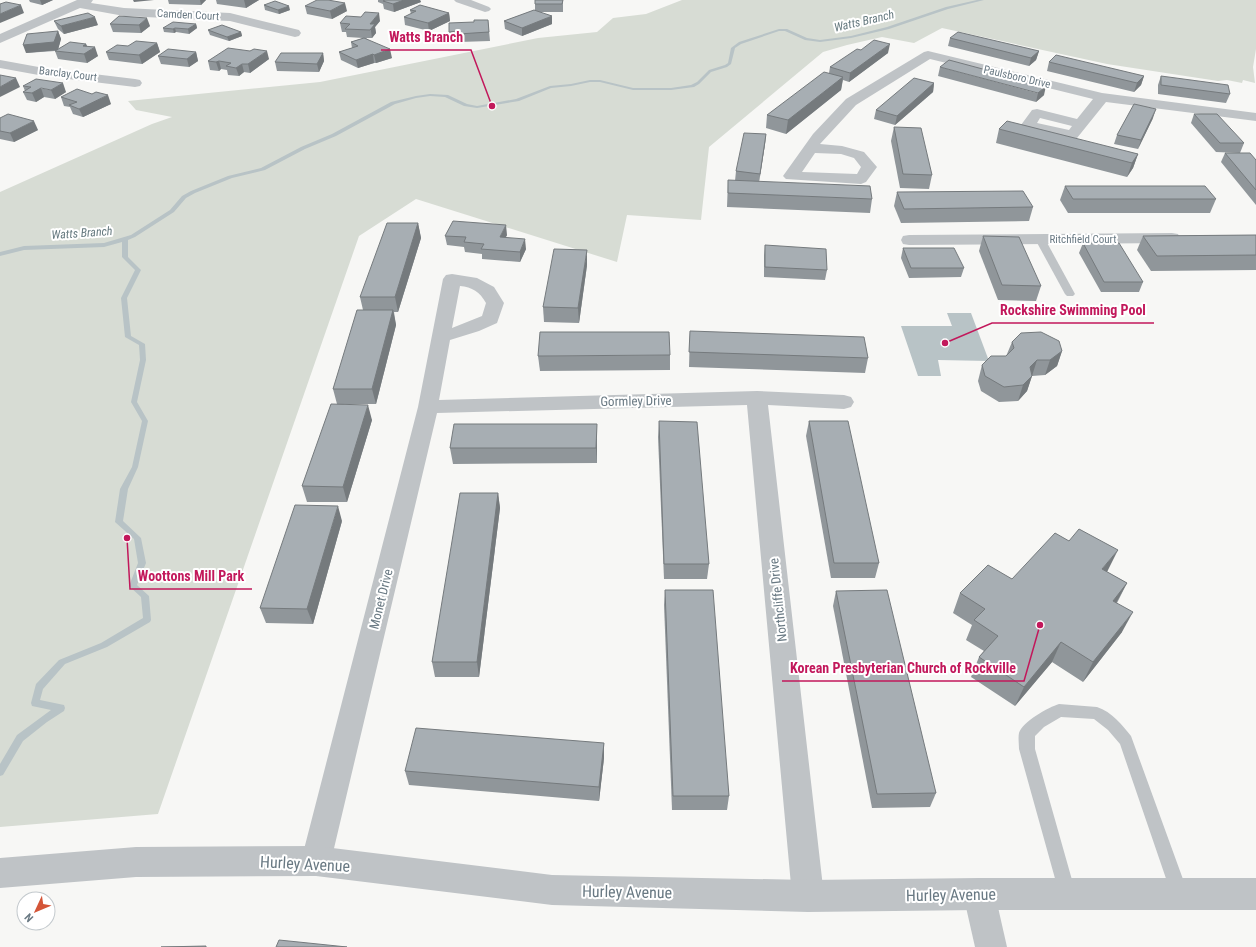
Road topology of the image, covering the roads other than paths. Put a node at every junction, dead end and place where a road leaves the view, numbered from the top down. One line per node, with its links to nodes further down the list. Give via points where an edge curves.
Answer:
1 (460, 0): 3 (street)
2 (83, 2): 4 (street, Camden Court, via 124,12 230,17); 5 (street)
3 (485, 10)
4 (295, 33)
5 (0, 39)
6 (0, 64): 7 (street, Barclay Court)
7 (135, 83)
8 (1102, 97): 9 (street, Paulsboro Drive); 10 (street); 11 (street, Paulsboro Drive, via 928,55 851,102)
9 (1255, 119)
10 (1081, 124)
11 (810, 148): 11 (street, Paulsboro Drive, via 791,176 862,179 869,167 859,155 842,150)
12 (1184, 238): 13 (street, Ritchfield Court)
13 (1040, 239): 14 (street, Ritchfield Court); 15 (lane)
14 (909, 240)
15 (1070, 294)
16 (441, 336): 19 (street, Monet Drive)
17 (758, 398): 18 (street, Gormley Drive); 19 (street, Gormley Drive); 26 (street, Northcliffe Drive)
18 (844, 402)
19 (428, 406): 20 (street, Monet Drive)
20 (316, 861): 21 (street, Hurley Avenue, via 136,862); 26 (street, Hurley Avenue, via 552,890)
21 (0, 873)
22 (978, 894): 23 (street, Hurley Avenue); 26 (street, Hurley Avenue); 27 (street)
23 (1067, 894): 24 (street, Hurley Avenue); 24 (lane, via 1027,749 1027,733 1059,710 1097,713 1113,725 1126,741)
24 (1180, 894): 25 (street, Hurley Avenue)
25 (1256, 894)
26 (808, 896)
27 (992, 947)

